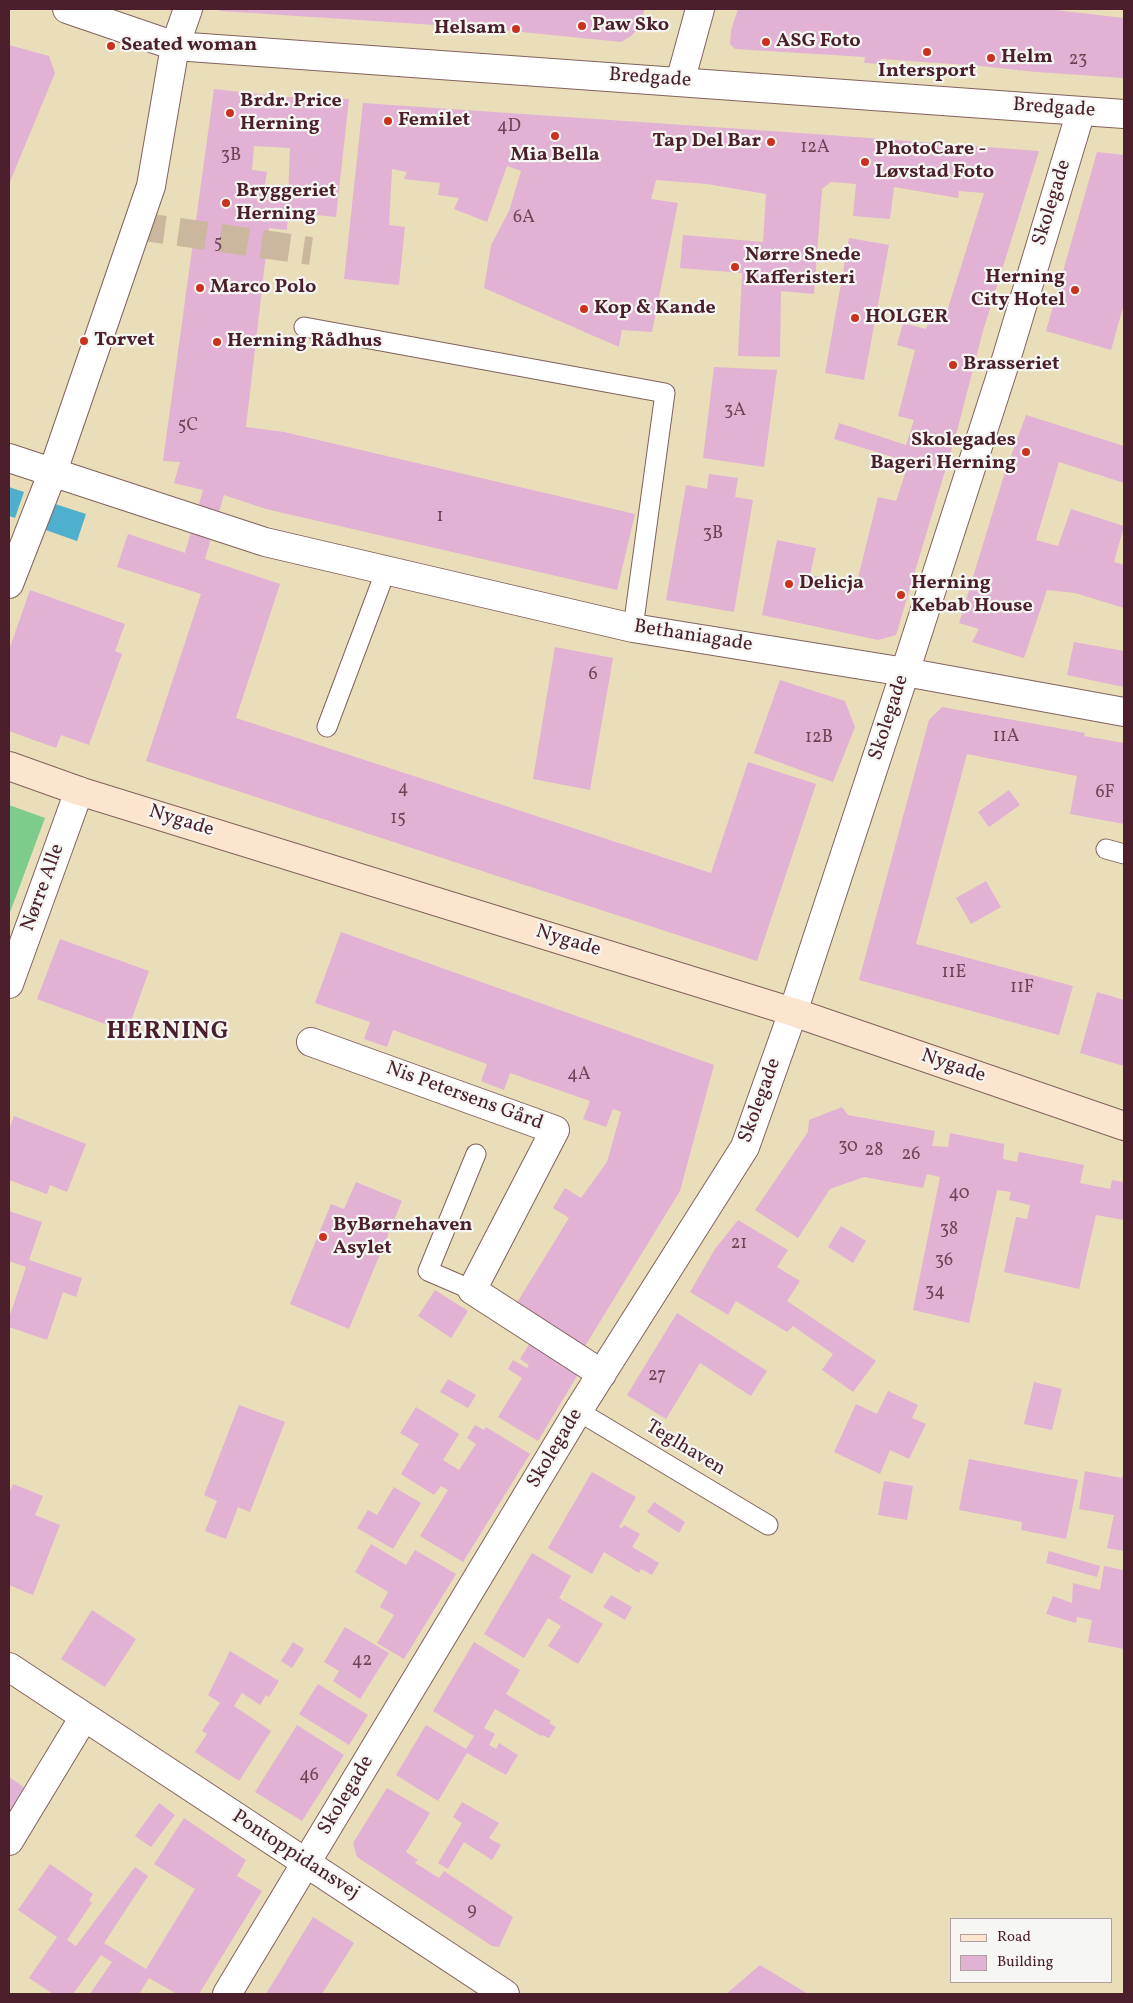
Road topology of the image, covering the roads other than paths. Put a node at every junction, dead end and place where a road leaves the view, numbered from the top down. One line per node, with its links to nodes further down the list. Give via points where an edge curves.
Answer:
1 (66, 9): 4 (street, Bredgade)
2 (188, 9): 4 (street)
3 (700, 9): 5 (street)
4 (175, 46): 5 (street, Bredgade); 10 (street, via 151,186)
5 (680, 82): 6 (street, Bredgade)
6 (1081, 110): 7 (street, Bredgade); 14 (street, Skolegade, via 1005,363)
7 (1124, 114)
8 (304, 327): 13 (lane, via 665,393)
9 (9, 458): 10 (street)
10 (52, 474): 11 (street, Bethaniagade, via 265,542); 12 (street)
11 (386, 570): 13 (street, Bethaniagade); 16 (lane)
12 (9, 584)
13 (633, 628): 14 (street, Bethaniagade)
14 (905, 672): 15 (street, Bethaniagade); 22 (street, Skolegade)
15 (1124, 712)
16 (327, 727)
17 (9, 766): 18 (main road, Nygade)
18 (79, 791): 21 (street, Nørre Alle); 22 (main road, Nygade)
19 (1106, 849): 20 (lane)
20 (1124, 854)
21 (9, 984)
22 (793, 1012): 24 (main road, Nygade); 27 (street, Skolegade, via 745,1147)
23 (311, 1042): 26 (street, Nis Petersens Gård, via 555,1130)
24 (1124, 1126)
25 (476, 1154): 26 (lane, via 428,1272)
26 (472, 1290): 27 (street)
27 (602, 1374): 28 (street, Skolegade)
28 (578, 1411): 29 (lane, Teglhaven); 33 (street, Skolegade)
29 (768, 1525)
30 (9, 1667): 31 (street, Pontoppidansvej)
31 (84, 1717): 32 (street); 33 (street, Pontoppidansvej)
32 (9, 1840)
33 (307, 1863): 34 (street, Skolegade); 35 (street, Pontoppidansvej)
34 (227, 1994)
35 (505, 1994)

